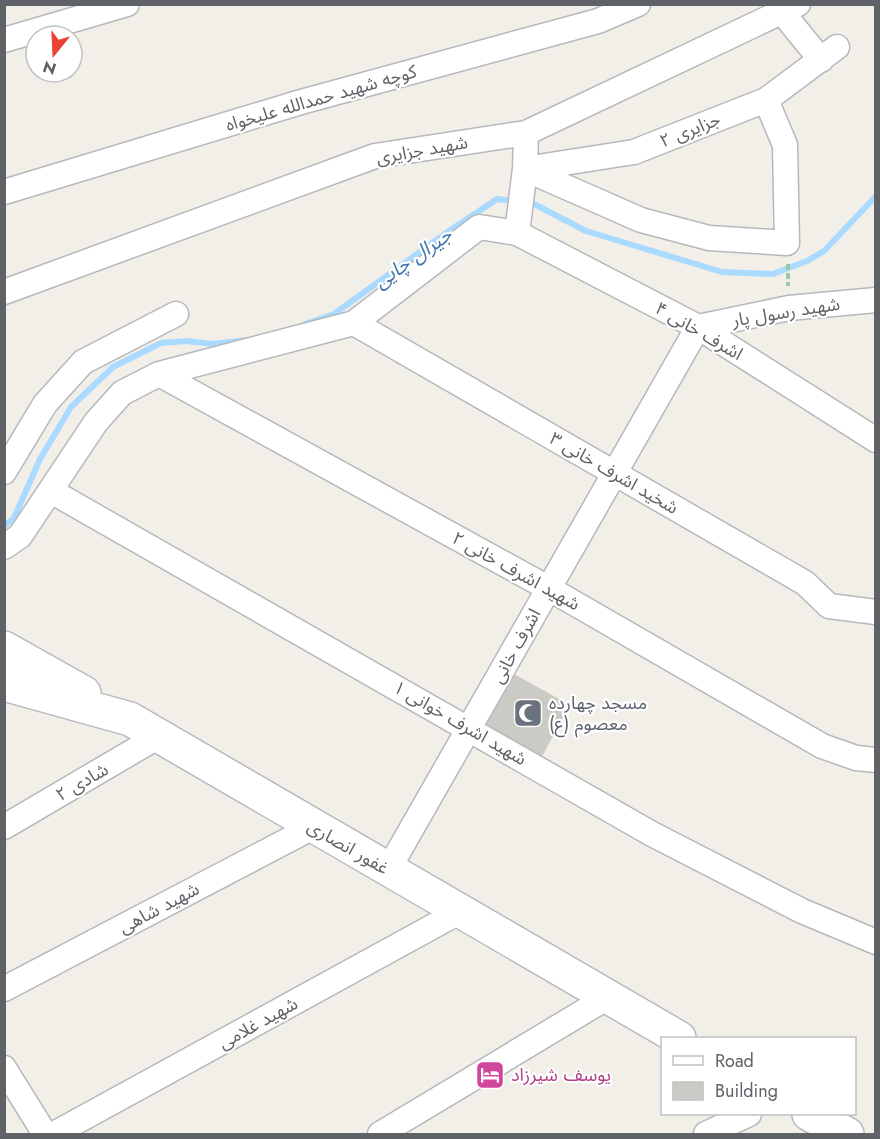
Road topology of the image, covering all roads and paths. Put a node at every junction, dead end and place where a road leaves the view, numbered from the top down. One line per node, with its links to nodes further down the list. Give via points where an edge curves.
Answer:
1 (128, 4): 4 (street)
2 (638, 4): 8 (street, کوچه شهید حمدالله علیخواه, via 598,21 301,102)
3 (790, 8): 5 (street, جزایری ۲, via 829,53); 6 (street, شهید جزایری)
4 (4, 40)
5 (766, 100): 7 (street, جزایری ۲, via 634,152); 10 (street, via 785,145)
6 (526, 133): 7 (street); 11 (street, شهید جزایری, via 375,156)
7 (525, 169): 9 (street); 10 (street, via 641,220 709,238)
8 (4, 192)
9 (518, 224): 15 (street, اشرف خانی ۴, via 479,227); 16 (street, اشرف خانی ۴)
10 (787, 243): 13 (path)
11 (4, 292)
12 (876, 300): 13 (street, شهید رسول پار)
13 (789, 308): 16 (street, شهید رسول پار)
14 (176, 314): 19 (street, via 83,362 45,405)
15 (354, 323): 17 (street); 20 (street, شخید اشرف خانی ۳)
16 (698, 327): 18 (street, اشرف خانی ۴); 20 (street, اشرف خانی)
17 (159, 374): 21 (street, via 122,393 96,423); 23 (street, شهید اشرف خانی ۲)
18 (876, 440)
19 (4, 472)
20 (614, 473): 23 (street, اشرف خانی); 24 (street, شخید اشرف خانی ۳, via 805,583 829,606)
21 (51, 491): 22 (street, via 21,536); 28 (street, شهید اشرف خوانی ۱)
22 (4, 547)
23 (548, 588): 28 (street, اشرف خانی); 30 (street, شهید اشرف خانی ۲, via 822,746 856,758)
24 (876, 612)
25 (4, 648): 27 (street)
26 (4, 684): 27 (street, غفور انصاری)
27 (130, 719): 29 (street, غفور انصاری)
28 (470, 729): 33 (street, اشرف خانی); 35 (street, شهید اشرف خوانی ۱, via 652,834 802,911)
29 (159, 736): 31 (street, شادی ۲); 32 (street, غفور انصاری)
30 (876, 760)
31 (4, 827)
32 (313, 827): 33 (street, غفور انصاری); 36 (street, شهید شاهی)
33 (388, 870): 34 (street, غفور انصاری)
34 (461, 911): 37 (street, غفور انصاری); 43 (street, شهید غلامی)
35 (876, 942)
36 (4, 989)
37 (608, 997): 38 (street, غفور انصاری); 44 (street)
38 (677, 1037)
39 (4, 1068): 42 (street)
40 (745, 1115): 45 (street)
41 (813, 1115): 46 (street)
42 (45, 1134)
43 (54, 1134)
44 (380, 1134)
45 (706, 1134)
46 (848, 1134)

